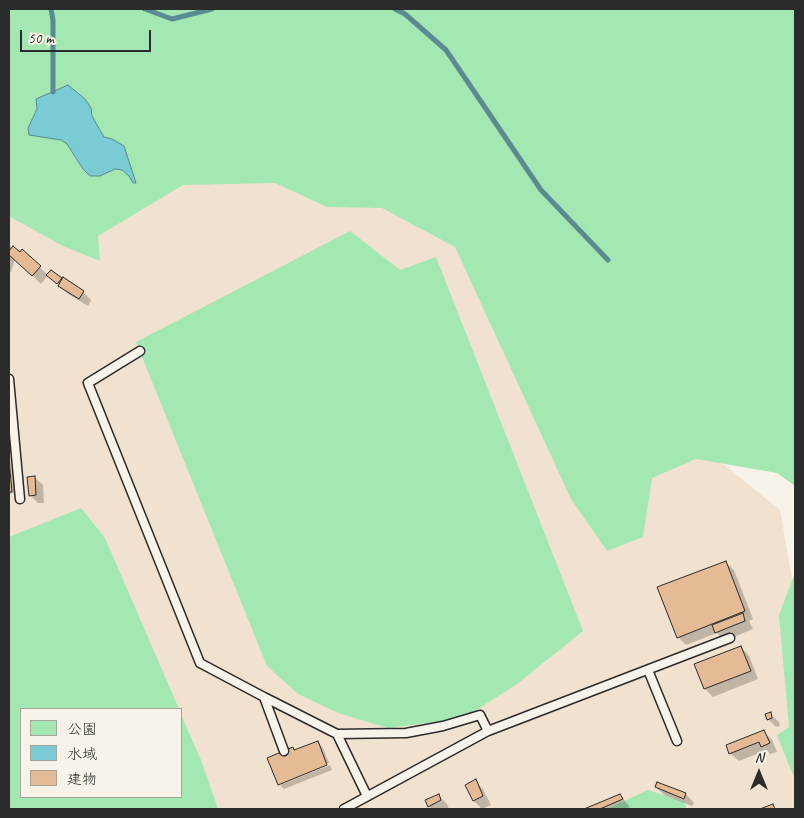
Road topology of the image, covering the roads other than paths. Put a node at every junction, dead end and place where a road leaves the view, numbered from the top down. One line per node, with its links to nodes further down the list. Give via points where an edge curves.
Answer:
1 (140, 351): 6 (lane, via 88,383 200,663)
2 (9, 379): 3 (lane)
3 (20, 499)
4 (730, 638): 5 (lane)
5 (648, 670): 7 (lane); 9 (lane)
6 (264, 698): 8 (lane); 10 (lane)
7 (488, 731): 8 (lane, via 480,715 406,734); 11 (lane)
8 (337, 734): 11 (lane)
9 (677, 741)
10 (284, 751)
11 (367, 796): 12 (lane)
12 (344, 809)

